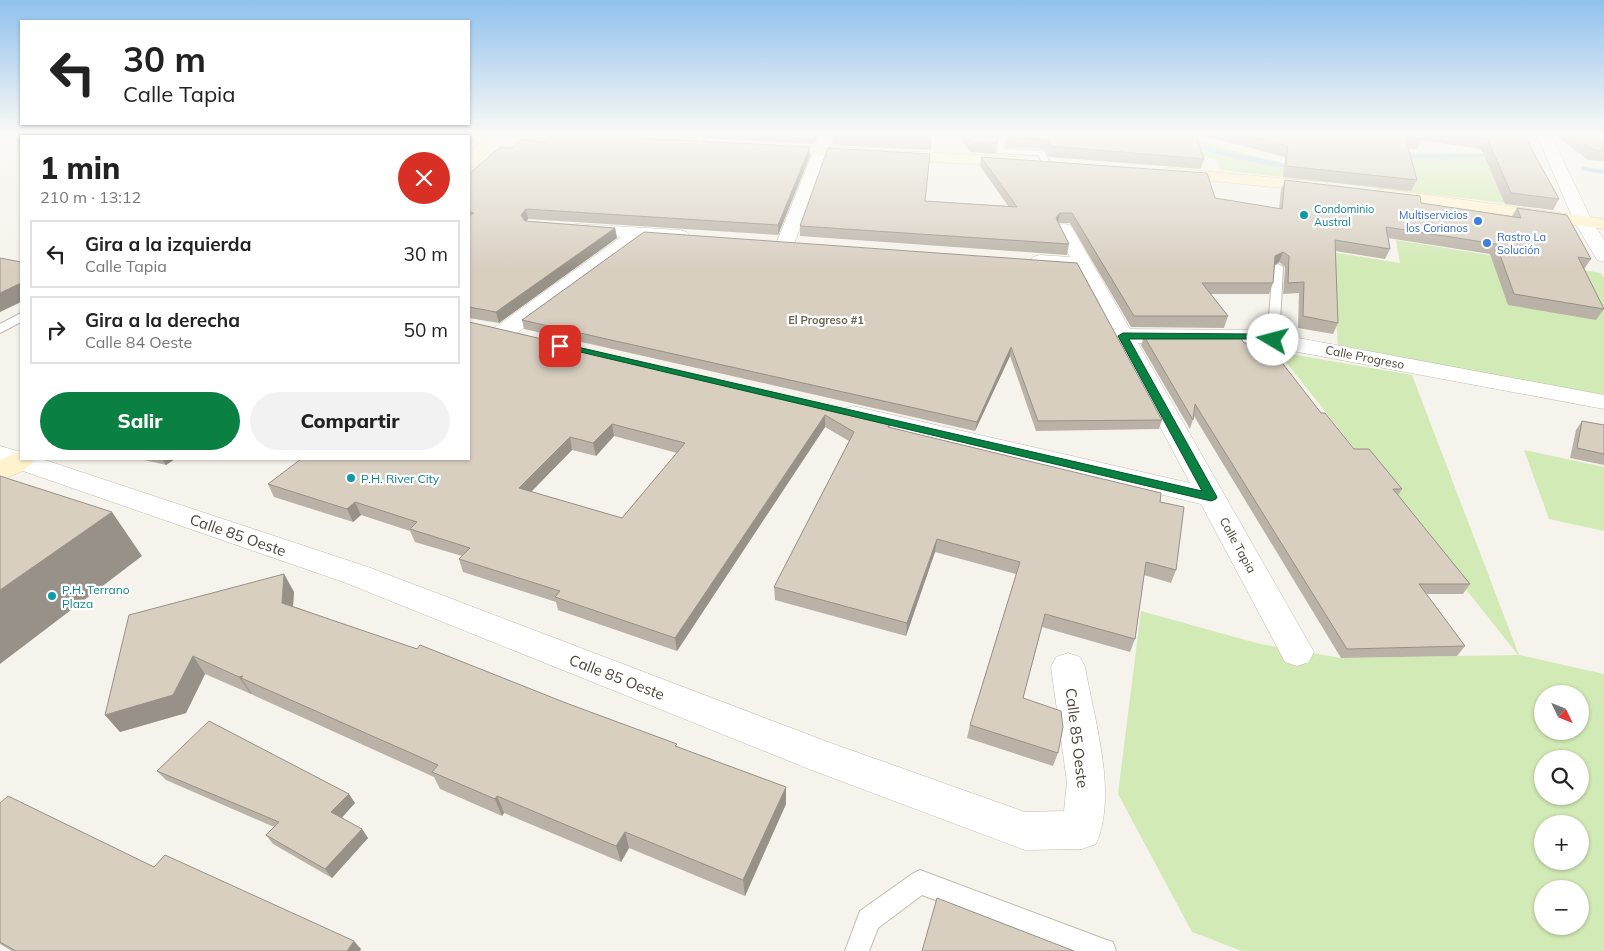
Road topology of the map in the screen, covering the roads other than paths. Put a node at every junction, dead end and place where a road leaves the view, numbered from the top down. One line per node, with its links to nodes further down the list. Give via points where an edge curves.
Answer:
1 (810, 179): 13 (street)
2 (1236, 179): 4 (street)
3 (1566, 179): 6 (street)
4 (1342, 189)
5 (1371, 193): 6 (street)
6 (1583, 221): 7 (street); 15 (street)
7 (1604, 224)
8 (562, 227): 10 (street)
9 (1064, 229): 17 (street, Calle Tapia)
10 (639, 233): 11 (street); 22 (street)
11 (697, 238)
12 (765, 243): 13 (street)
13 (785, 244): 14 (street)
14 (804, 246)
15 (1604, 256)
16 (1023, 260): 17 (street)
17 (1083, 264): 23 (street, Calle Tapia)
18 (1278, 267): 25 (lane)
19 (20, 318): 21 (lane)
20 (477, 327): 22 (street)
21 (0, 329)
22 (502, 333): 24 (street)
23 (1123, 336): 25 (street, Calle Progreso, via 1255,336); 29 (street, Calle Tapia)
24 (532, 340)
25 (1273, 340): 26 (street, Calle Progreso)
26 (1604, 402)
27 (833, 409): 29 (street)
28 (10, 461): 31 (street, Calle 85 Oeste, via 357,576 822,757 1024,831 1082,830 1086,782)
29 (1211, 497): 30 (street, Calle Tapia)
30 (1297, 652)
31 (1068, 668)
32 (857, 951): 33 (lane, via 868,920 920,882)
33 (1104, 951)

